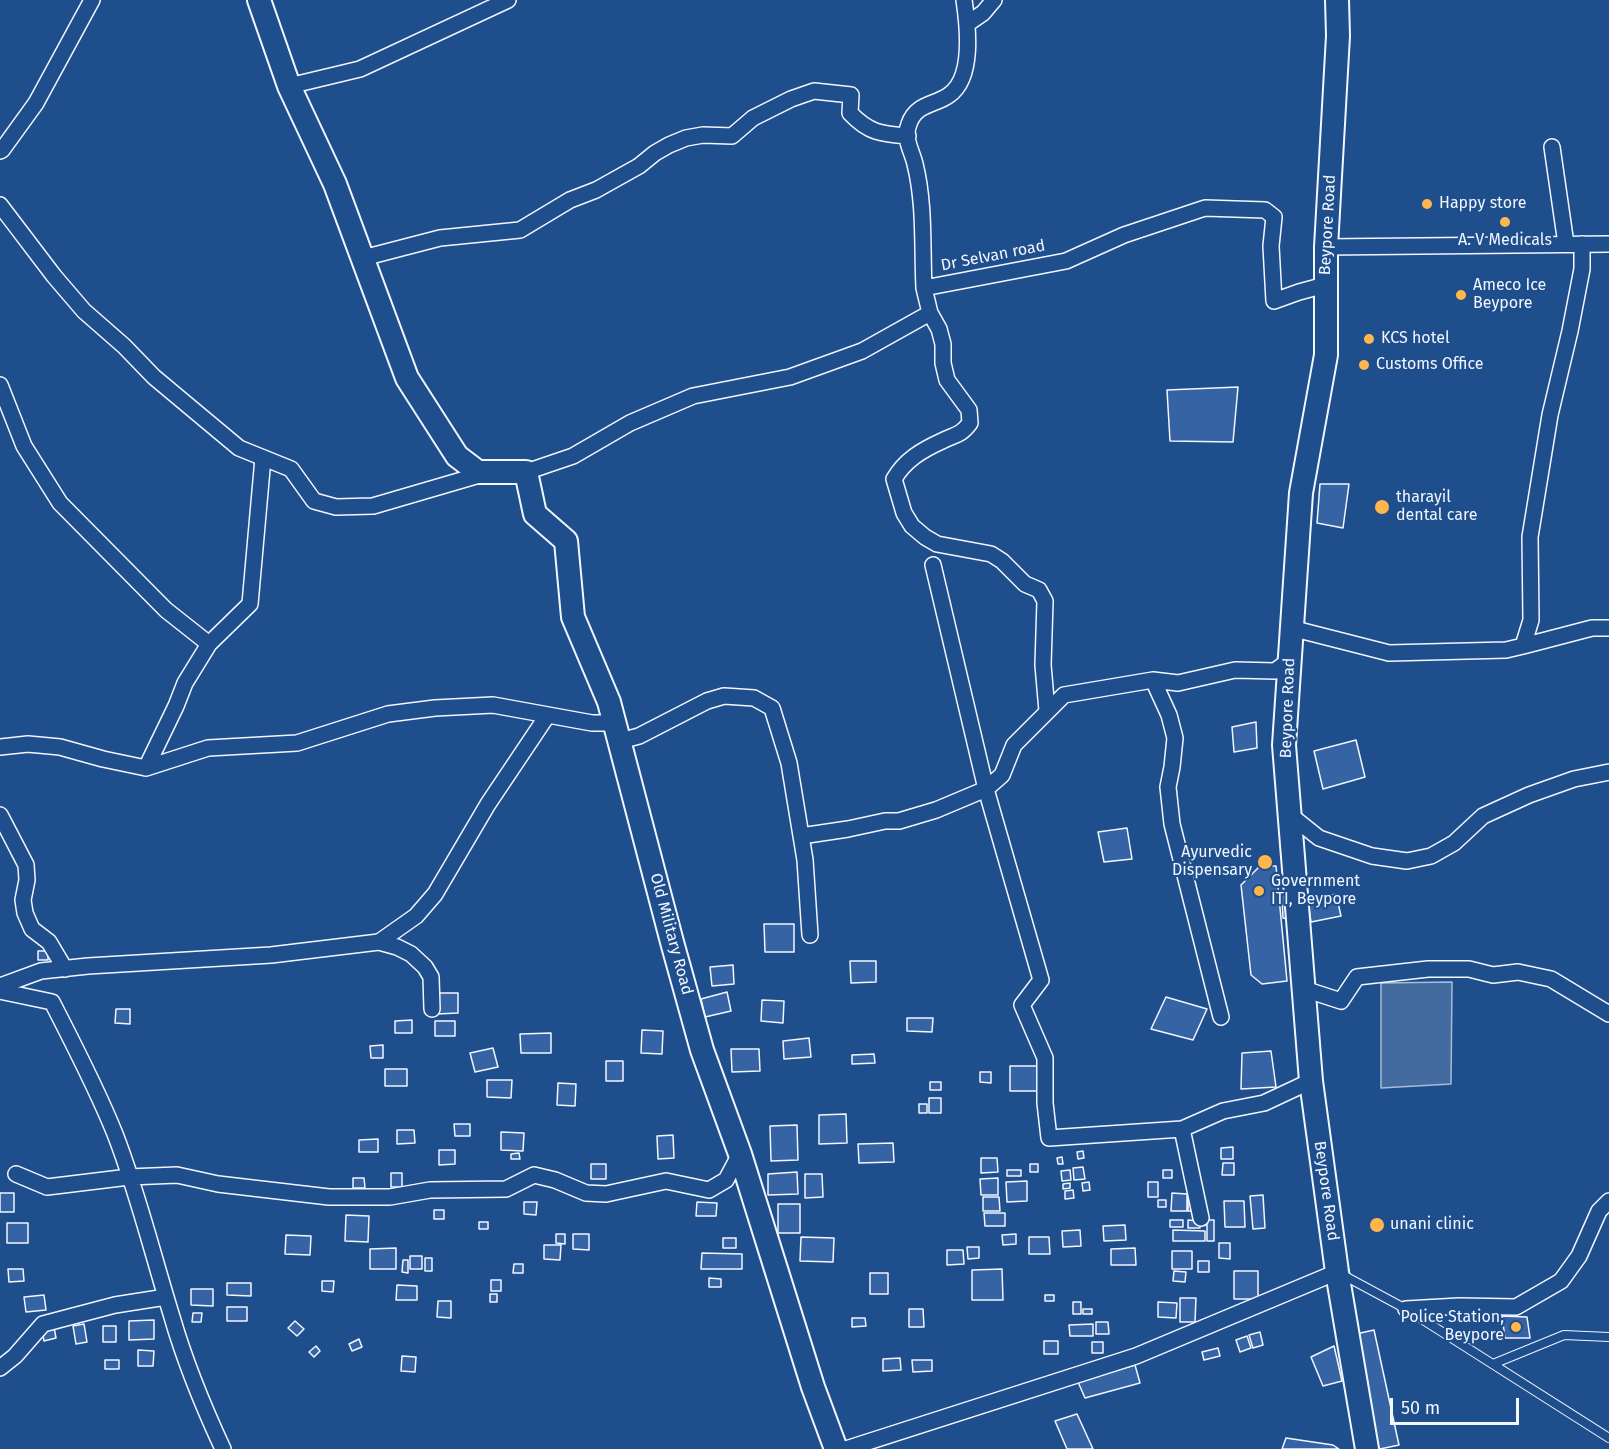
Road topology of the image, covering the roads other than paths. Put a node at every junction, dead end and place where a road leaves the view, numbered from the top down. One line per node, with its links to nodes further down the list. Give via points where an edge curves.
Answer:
1 (92, 0): 11 (street, via 36,103)
2 (259, 0): 8 (main road)
3 (508, 0): 8 (street, via 360,69)
4 (964, 0): 7 (street)
5 (994, 0): 7 (street)
6 (1337, 0): 15 (main road, Beypore Road)
7 (967, 24): 9 (street, via 965,73 958,87 947,97 920,109 909,123)
8 (289, 86): 16 (main road)
9 (908, 136): 16 (street, via 874,132 861,125 850,113 851,95 814,91 753,118 732,136 703,135 669,145 639,166 520,230 440,238); 18 (street, via 922,214)
10 (1552, 147): 13 (street)
11 (0, 151)
12 (0, 206): 21 (street, via 84,311 202,418 239,448)
13 (1574, 244): 14 (street); 15 (street); 28 (street, via 1582,269 1550,415 1530,537 1531,620)
14 (1609, 244)
15 (1326, 247): 17 (main road, Beypore Road)
16 (363, 258): 22 (main road, via 408,378 456,456)
17 (1325, 285): 18 (street, Dr Selvan road, via 1274,301 1274,217 1266,210 1205,208 1124,235 1066,261); 26 (main road, Beypore Road, via 1326,355 1301,493)
18 (924, 288): 19 (street, Dr Selvan road)
19 (930, 313): 23 (street, via 862,351 790,377 693,396 630,423 573,456); 30 (street, Dr Selvan road, via 939,328 947,380 969,410 970,423 962,434 922,450 902,465 894,479 904,513 925,537 937,544 991,554 1025,584 1039,590 1045,601 1043,665)
20 (0, 385): 27 (street, via 24,446 60,503 166,610)
21 (263, 458): 22 (street, via 291,469 314,501 336,507 373,506); 27 (street, via 250,604)
22 (483, 472): 23 (main road)
23 (526, 472): 32 (main road, Old Military Road, via 535,514 566,542 573,617 609,702)
24 (933, 565): 36 (street)
25 (1609, 628): 28 (street, via 1592,628)
26 (1291, 631): 28 (street, via 1389,653 1506,650); 29 (street, via 1287,662 1275,671 1235,670 1178,683); 37 (main road, Beypore Road, via 1284,745)
27 (208, 644): 34 (street, via 185,683)
28 (1523, 646)
29 (1153, 680): 30 (street, via 1064,695); 48 (street, via 1175,738 1168,787 1172,824)
30 (1047, 711): 36 (street, via 1014,745 1002,776)
31 (547, 716): 32 (street, via 592,723); 34 (street, via 493,705 388,714 297,743 208,748); 41 (street, via 488,804 435,894 417,916)
32 (617, 732): 39 (street, via 639,736 724,696 754,698 772,708 789,763); 51 (main road, Old Military Road, via 702,1050)
33 (0, 747): 34 (street, via 60,747)
34 (146, 768)
35 (1609, 772): 37 (street, via 1529,795 1483,816 1454,843 1431,856 1407,861 1372,856 1319,838)
36 (986, 789): 39 (street, via 899,821); 50 (street, via 1041,980 1022,1005 1045,1058 1049,1138)
37 (1289, 814): 44 (main road, Beypore Road)
38 (0, 815): 42 (street, via 26,865 25,913 32,929 49,942)
39 (801, 836): 40 (street)
40 (810, 935)
41 (379, 942): 42 (street, via 271,955); 46 (street, via 411,954 425,967 431,977)
42 (65, 969): 43 (street, via 41,972)
43 (0, 986)
44 (1304, 989): 47 (street, via 1341,1001 1357,977 1428,969 1470,969 1493,975 1518,972 1551,979); 49 (main road, Beypore Road)
45 (0, 991): 53 (street, via 52,1002 115,1134)
46 (432, 1009)
47 (1607, 1010)
48 (1221, 1017)
49 (1311, 1081): 50 (street, via 1263,1103 1223,1111); 56 (main road, Beypore Road)
50 (1182, 1129): 55 (street)
51 (740, 1154): 53 (street, via 726,1180 709,1190 666,1181 606,1194 586,1193 534,1175 506,1189 430,1190 390,1197 318,1196 177,1175); 64 (main road, Old Military Road)
52 (16, 1174): 53 (street, via 47,1187)
53 (129, 1177): 57 (street)
54 (1609, 1201): 58 (street, via 1599,1211 1579,1256 1561,1281 1516,1307)
55 (1201, 1218)
56 (1337, 1272): 58 (lane); 65 (street, via 1136,1356); 66 (main road, Beypore Road)
57 (166, 1297): 61 (street, via 115,1305 44,1324); 63 (street)
58 (1406, 1309): 60 (lane)
59 (1609, 1337): 60 (lane, via 1564,1335)
60 (1493, 1364): 62 (lane)
61 (0, 1368)
62 (1609, 1438)
63 (222, 1449)
64 (836, 1449)
65 (846, 1449)
66 (1367, 1449)

